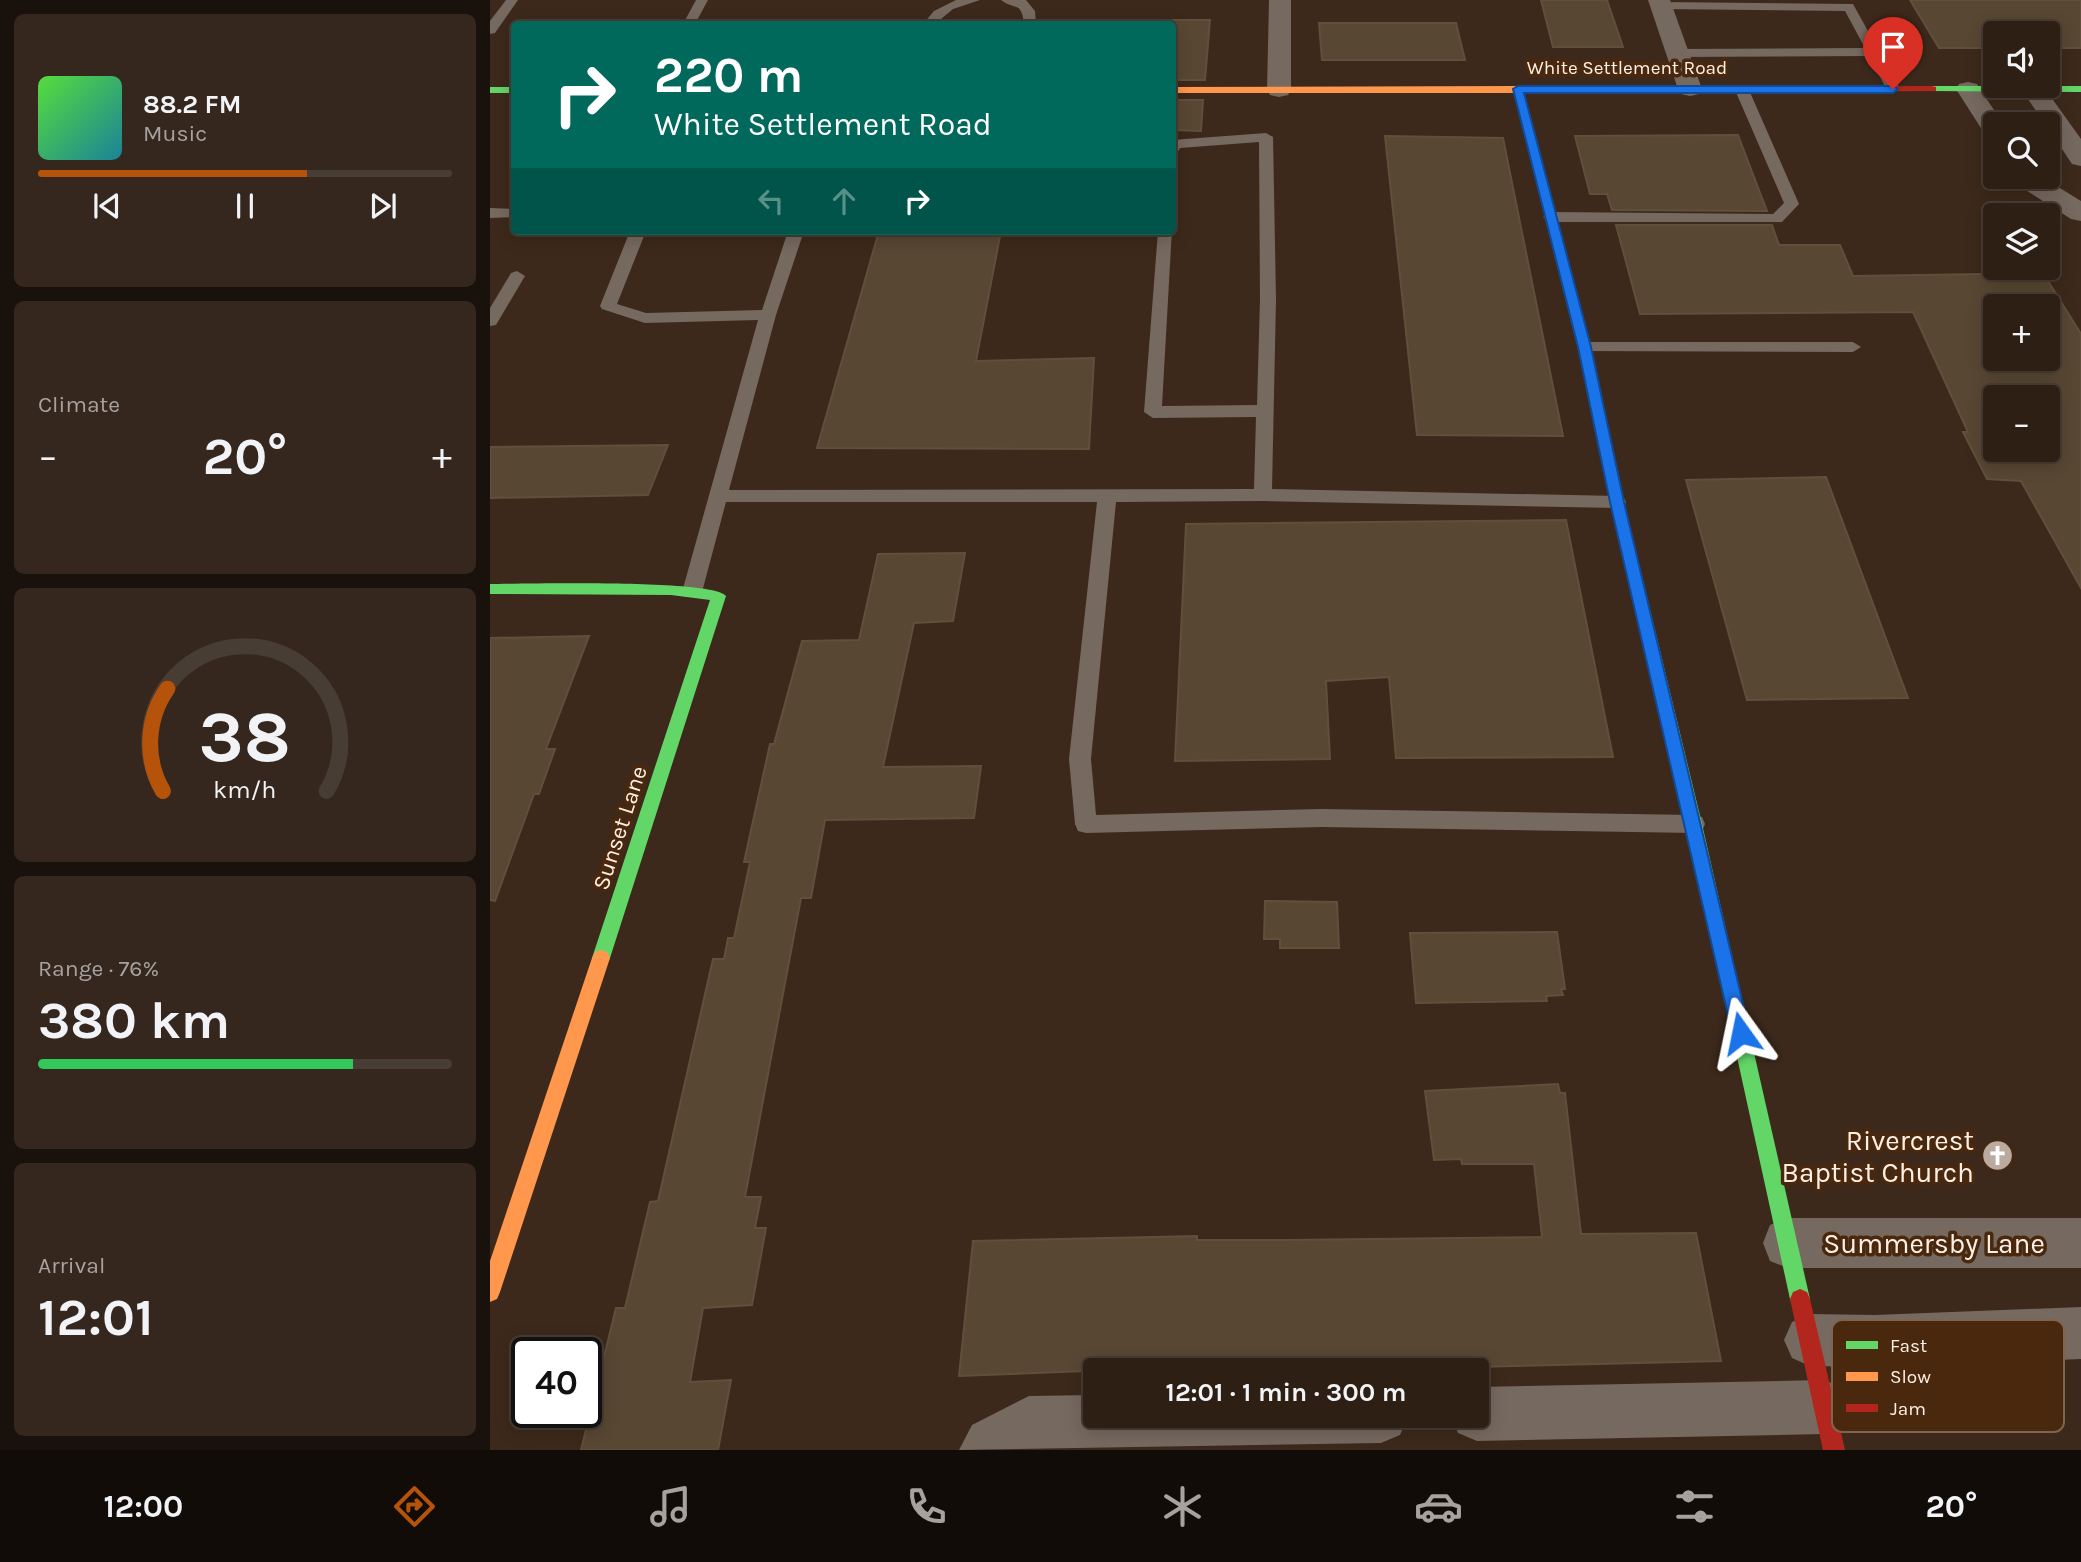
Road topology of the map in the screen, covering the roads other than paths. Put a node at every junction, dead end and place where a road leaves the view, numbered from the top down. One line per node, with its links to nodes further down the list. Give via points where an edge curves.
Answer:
1 (512, 0): 10 (lane)
2 (702, 0): 7 (lane)
3 (975, 0): 8 (lane, via 941,10)
4 (1007, 0): 9 (lane, via 1022,3)
5 (1280, 0): 23 (street)
6 (1661, 3): 11 (lane, via 1849,7); 12 (street)
7 (691, 21)
8 (932, 21)
9 (1030, 21)
10 (490, 30)
11 (1873, 52): 12 (lane); 15 (lane)
12 (1678, 53): 14 (street)
13 (1518, 89): 14 (street, White Settlement Road); 23 (street, White Settlement Road); 33 (street)
14 (1690, 89): 24 (street, White Settlement Road)
15 (1893, 89): 16 (street, White Settlement Road); 24 (street, White Settlement Road)
16 (1968, 89): 17 (street, White Settlement Road); 26 (street)
17 (1983, 89)
18 (2060, 89): 19 (street, White Settlement Road)
19 (2081, 89)
20 (490, 90): 21 (street)
21 (511, 90)
22 (1176, 90): 23 (street, White Settlement Road)
23 (1279, 90)
24 (1742, 90): 33 (lane, via 1792,204 1777,219)
25 (2039, 98): 28 (street)
26 (1983, 112)
27 (1176, 144): 42 (lane, via 1266,137)
28 (2081, 158)
29 (2042, 189): 32 (street)
30 (490, 213): 31 (lane)
31 (511, 213)
32 (2081, 214)
33 (1551, 218): 40 (street)
34 (637, 235): 38 (lane, via 608,306 645,318)
35 (795, 235): 38 (lane)
36 (1166, 235): 42 (lane, via 1153,412)
37 (517, 275): 39 (lane)
38 (768, 315): 45 (lane)
39 (490, 321)
40 (1585, 347): 41 (lane); 46 (street)
41 (1853, 347)
42 (1265, 411): 44 (lane)
43 (1107, 495): 44 (lane); 45 (lane); 49 (lane, via 1080,759 1086,824 1321,818)
44 (1263, 495): 46 (lane)
45 (718, 496): 48 (lane)
46 (1617, 502): 49 (street)
47 (490, 589): 48 (street, Sunset Lane)
48 (692, 592): 52 (street, Sunset Lane, via 719,596)
49 (1694, 824): 50 (street)
50 (1788, 1243): 51 (street, Summersby Lane); 53 (street)
51 (2081, 1243)
52 (490, 1292)
53 (1810, 1340): 54 (street); 57 (street)
54 (1832, 1340)
55 (1489, 1415): 57 (street)
56 (1083, 1422): 58 (street, via 1029,1423)
57 (1829, 1429)
58 (986, 1450)

